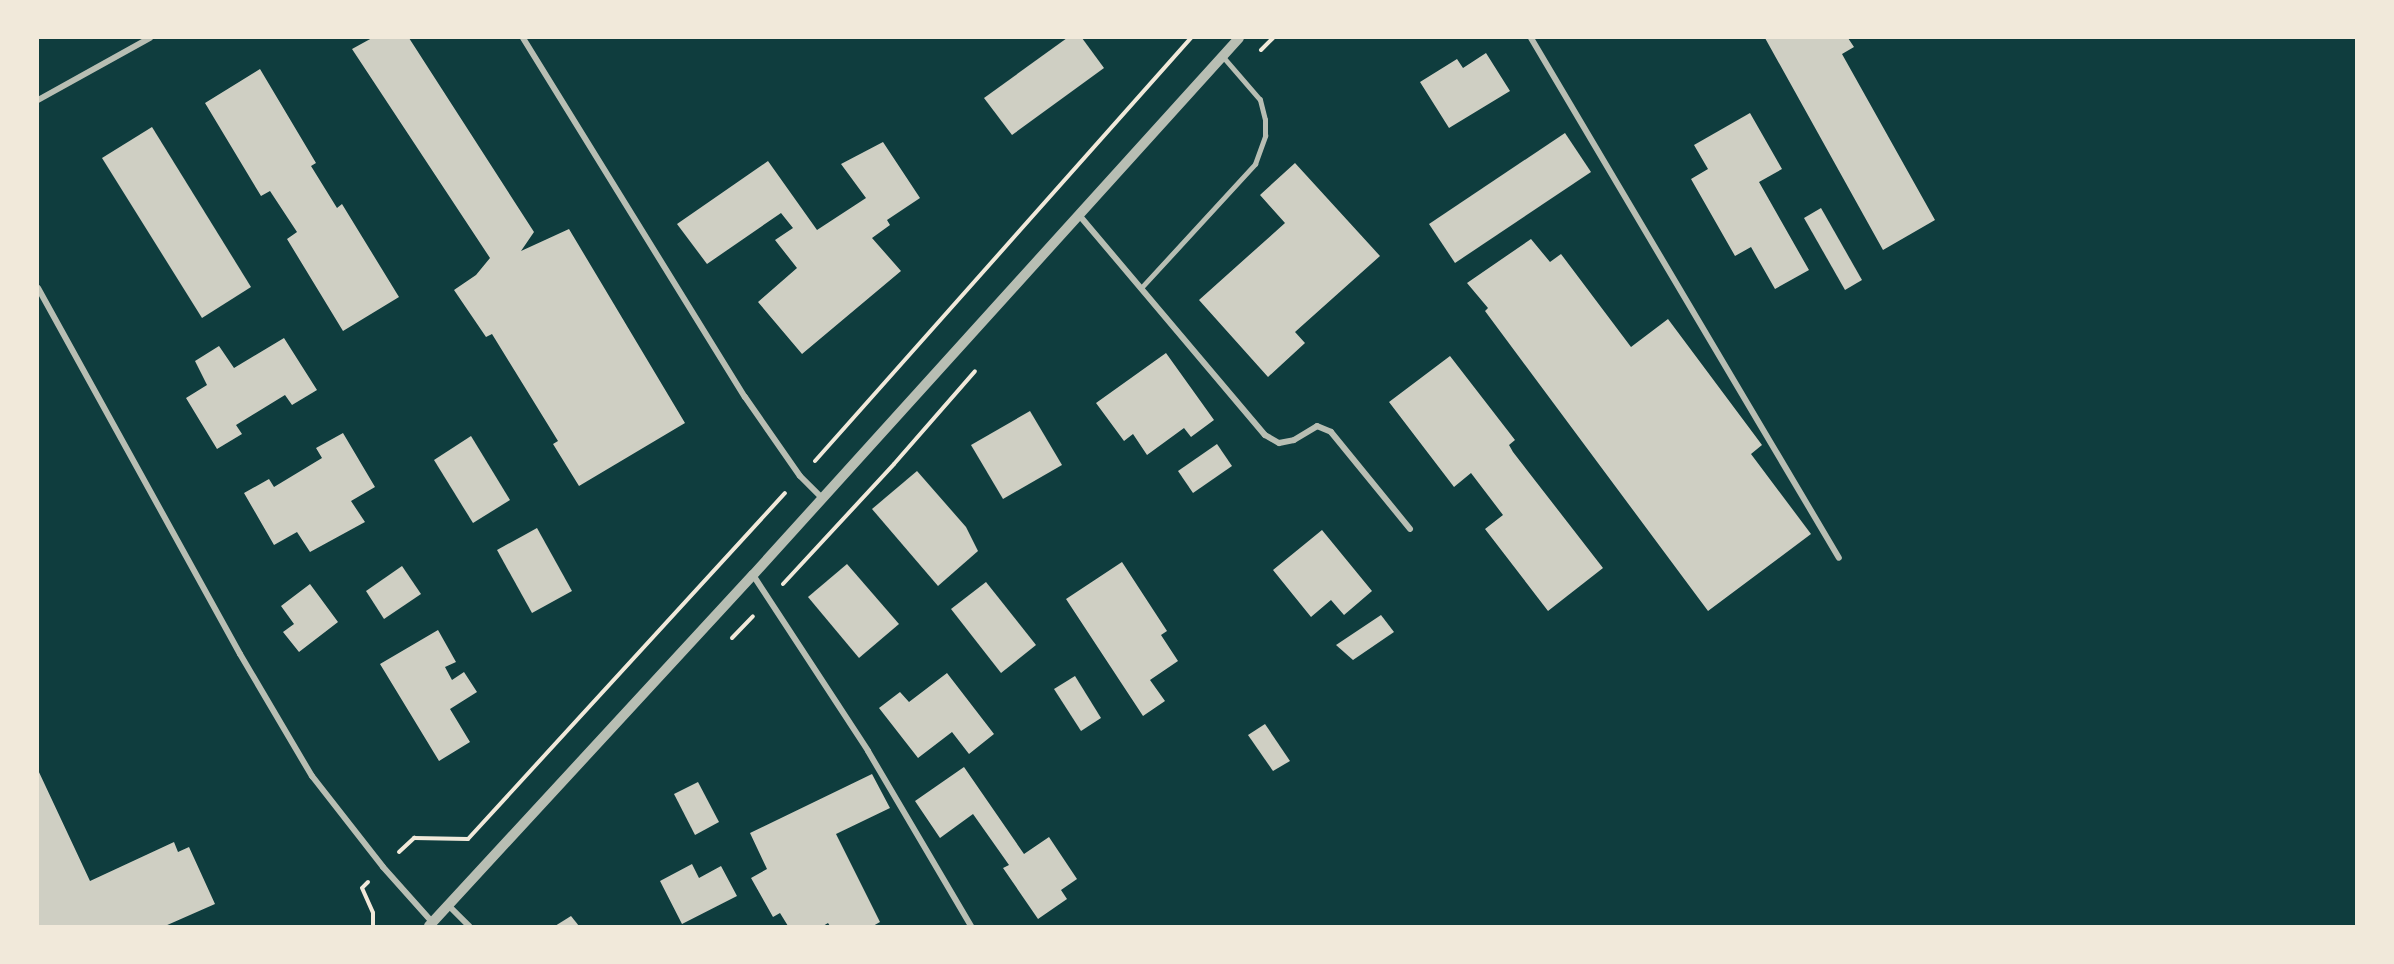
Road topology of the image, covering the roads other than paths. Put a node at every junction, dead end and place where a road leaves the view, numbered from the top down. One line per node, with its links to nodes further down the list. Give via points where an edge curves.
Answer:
1 (150, 38): 6 (street)
2 (523, 38): 10 (street, via 745,397 800,477)
3 (1239, 38): 5 (street)
4 (1531, 38): 12 (street)
5 (1222, 56): 7 (street); 8 (lane, via 1260,100 1265,136 1255,164)
6 (38, 100)
7 (1079, 215): 8 (street); 10 (street)
8 (1142, 287): 11 (street, via 1265,435 1279,443 1294,440 1317,426 1331,432)
9 (38, 288): 15 (street, via 240,654 312,776)
10 (822, 498): 13 (street)
11 (1410, 529)
12 (1839, 558)
13 (753, 575): 14 (street); 17 (street, via 868,751)
14 (448, 905): 15 (street); 16 (street)
15 (431, 925)
16 (469, 927)
17 (971, 927)

